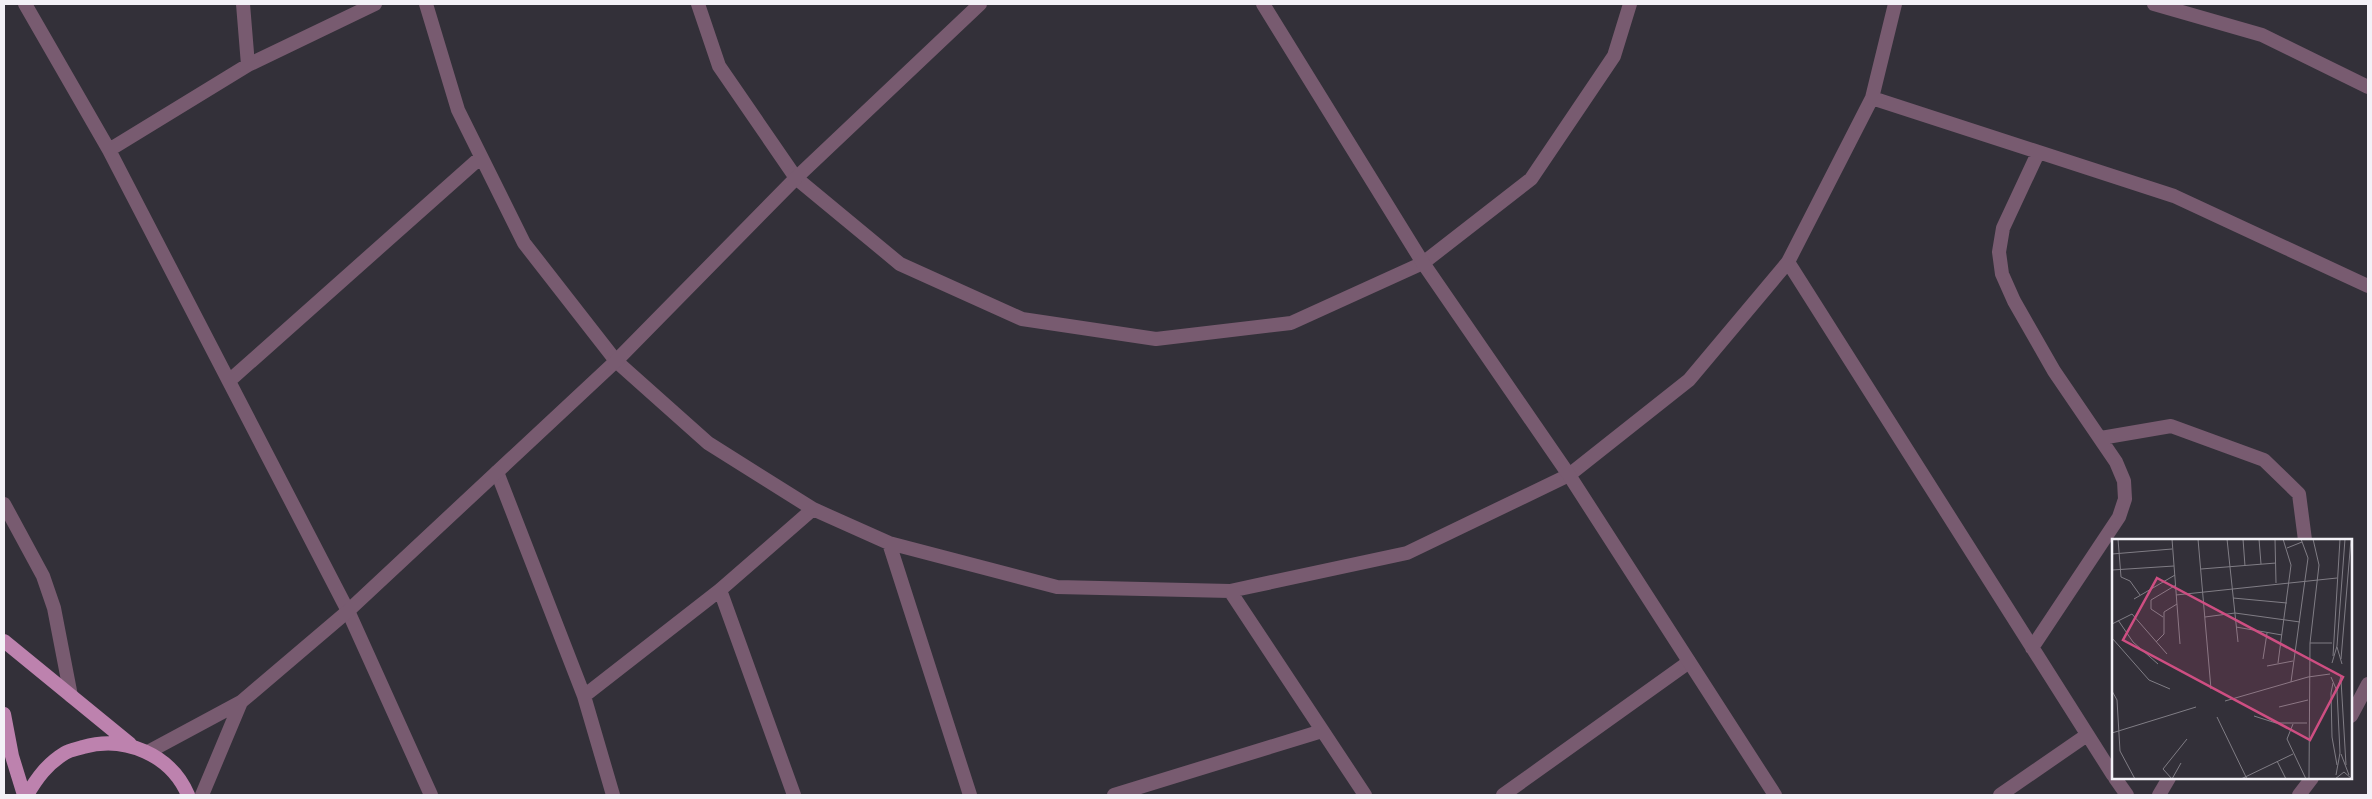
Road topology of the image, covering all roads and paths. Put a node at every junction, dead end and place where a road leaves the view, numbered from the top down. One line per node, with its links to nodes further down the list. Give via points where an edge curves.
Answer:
1 (25, 4): 14 (street)
2 (243, 4): 11 (street)
3 (376, 4): 11 (street)
4 (426, 4): 16 (street, via 458,110)
5 (698, 4): 17 (street, via 719,66)
6 (980, 4): 17 (street)
7 (1263, 4): 19 (street)
8 (1630, 4): 19 (street, via 1614,56 1531,179)
9 (1895, 4): 13 (street)
10 (2154, 4): 12 (street, via 2262,35)
11 (248, 66): 14 (street)
12 (2368, 87)
13 (1872, 98): 15 (street); 18 (street)
14 (109, 150): 22 (street)
15 (2038, 153): 20 (street, via 2174,196); 23 (street, via 2003,228 1999,252 2002,274 2054,371)
16 (481, 157): 21 (street, via 524,243); 22 (street)
17 (796, 178): 19 (street, via 900,264 1022,319 1156,339 1290,323); 21 (street)
18 (1788, 262): 25 (street, via 1689,380); 34 (street)
19 (1423, 263): 25 (street)
20 (2368, 286)
21 (616, 362): 24 (street); 27 (street, via 708,444)
22 (229, 381): 32 (street)
23 (2101, 438): 28 (street, via 2171,426 2264,460 2299,494); 34 (street, via 2124,481 2125,498 2119,518)
24 (497, 472): 32 (street); 38 (street)
25 (1569, 475): 31 (street, via 1407,553); 35 (street)
26 (4, 504): 37 (street, via 43,576 54,608)
27 (813, 509): 29 (street); 30 (street)
28 (2305, 539)
29 (889, 543): 31 (street, via 1057,587); 56 (street)
30 (720, 590): 38 (street); 55 (street)
31 (1230, 591): 42 (street)
32 (348, 610): 39 (street); 53 (street)
33 (4, 641): 37 (main road)
34 (2032, 648): 43 (street)
35 (1690, 662): 59 (street); 60 (street)
36 (2368, 684): 41 (street)
37 (70, 696): 44 (main road)
38 (584, 696): 54 (street)
39 (241, 702): 44 (street); 52 (street)
40 (4, 714): 45 (main road)
41 (2352, 714)
42 (1322, 731): 57 (street); 58 (street)
43 (2087, 735): 46 (street); 61 (street)
44 (142, 750): 50 (main road, via 119,743 96,744 66,752 41,772); 51 (main road, via 163,761)
45 (8, 752): 50 (main road)
46 (2112, 773)
47 (2116, 779): 62 (street)
48 (2168, 779): 63 (street)
49 (2311, 779): 64 (street)
50 (25, 795)
51 (188, 795)
52 (202, 795)
53 (431, 795)
54 (614, 795)
55 (794, 795)
56 (970, 795)
57 (1114, 795)
58 (1365, 795)
59 (1503, 795)
60 (1774, 795)
61 (2000, 795)
62 (2127, 795)
63 (2159, 795)
64 (2299, 795)

